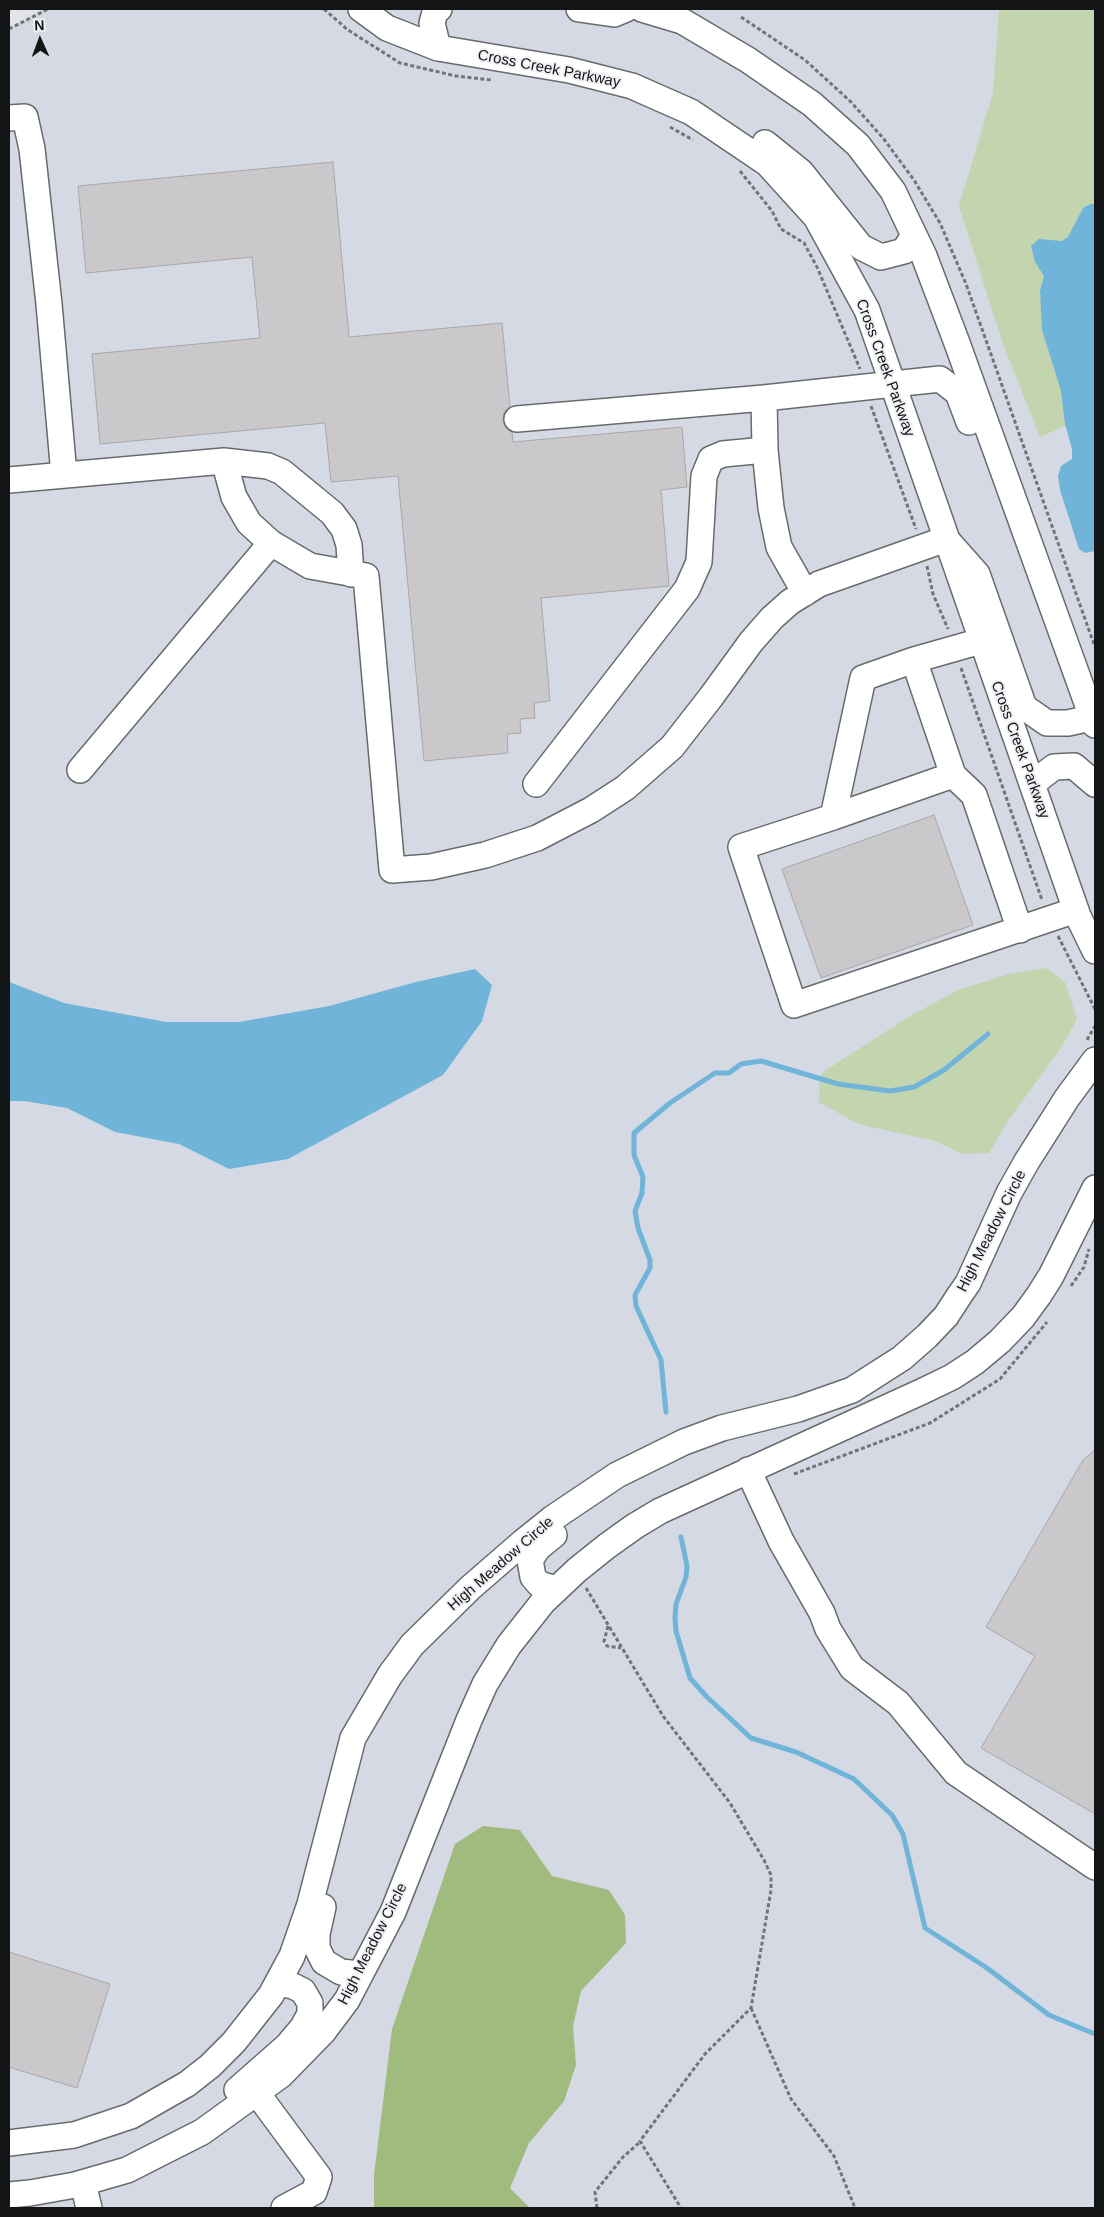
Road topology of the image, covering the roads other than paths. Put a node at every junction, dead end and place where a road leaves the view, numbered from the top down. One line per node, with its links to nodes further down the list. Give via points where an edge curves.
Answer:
1 (361, 9): 6 (street, Cross Creek Parkway, via 387,28)
2 (439, 9): 6 (street, via 432,23)
3 (579, 9): 4 (street, via 614,14)
4 (626, 9)
5 (642, 9): 9 (street, via 682,21 748,60 812,104 858,145 893,191)
6 (438, 48): 8 (street, Cross Creek Parkway, via 569,70 632,86 691,112)
7 (9, 118): 15 (street, via 25,118 32,149)
8 (733, 141): 9 (street, via 763,141 801,172 861,247 881,257 904,251); 10 (street, Cross Creek Parkway, via 768,164 816,218 867,310)
9 (914, 235): 17 (street)
10 (892, 385): 11 (street); 17 (street, via 940,379 958,393 998,500); 18 (street, Cross Creek Parkway)
11 (764, 398): 12 (street); 13 (street)
12 (518, 419)
13 (765, 450): 21 (street, via 779,547); 28 (street, via 723,454 711,459 704,476 699,562 687,590)
14 (224, 462): 15 (street); 19 (street, via 234,496 250,523); 20 (street, via 268,466 282,472 332,512 349,545)
15 (64, 475): 16 (street)
16 (9, 480)
17 (1026, 531): 24 (street)
18 (946, 539): 21 (street, via 819,584); 22 (street, Cross Creek Parkway); 25 (street, via 977,574 1024,707 1047,723)
19 (271, 543): 20 (street, via 310,566); 26 (street)
20 (351, 574): 21 (street, via 366,576 392,870 431,867 485,855 537,838 592,810 625,788 672,747 772,618)
21 (805, 593)
22 (981, 641): 23 (street); 29 (street, Cross Creek Parkway)
23 (914, 660): 27 (street); 31 (street, via 863,678)
24 (1085, 669): 25 (street)
25 (1094, 721)
26 (80, 770)
27 (953, 775): 31 (street); 33 (street, via 974,795)
28 (536, 784)
29 (1032, 784): 30 (street, via 1054,767 1074,766); 32 (street, Cross Creek Parkway)
30 (1095, 784)
31 (833, 817): 33 (street, via 741,847 794,1006)
32 (1076, 910): 33 (street); 34 (street, Cross Creek Parkway)
33 (1020, 930)
34 (1095, 951)
35 (1089, 1053): 37 (street, High Meadow Circle, via 1067,1098 1009,1193 968,1283 946,1316 927,1336 902,1358 852,1390)
36 (1095, 1188): 38 (street, High Meadow Circle, via 1039,1295 1000,1341 975,1362 923,1391)
37 (684, 1442): 39 (street, via 538,1548 530,1560 533,1577 540,1584); 40 (street, High Meadow Circle, via 617,1475 584,1496 470,1588 412,1645 390,1675)
38 (748, 1470): 39 (street, High Meadow Circle, via 635,1526); 41 (street, via 781,1541 852,1668 898,1703 956,1772)
39 (556, 1589): 42 (street, High Meadow Circle, via 509,1644 485,1684 392,1912)
40 (353, 1738): 42 (street, via 350,1805 317,1934 324,1962 341,1972); 43 (street, High Meadow Circle, via 302,1931)
41 (1095, 1867)
42 (360, 1974): 44 (street, High Meadow Circle, via 347,2000 323,2032 281,2075)
43 (278, 1983): 44 (street, via 303,1991 310,2003 310,2014 304,2027); 45 (street, High Meadow Circle, via 253,2020 228,2048 188,2084 158,2102 131,2116 74,2135)
44 (252, 2087): 46 (street); 47 (street, High Meadow Circle, via 202,2132 127,2170)
45 (9, 2143)
46 (319, 2177): 50 (street, via 314,2192); 51 (street)
47 (83, 2183): 48 (street, High Meadow Circle); 49 (street)
48 (9, 2195)
49 (89, 2208)
50 (284, 2208)
51 (324, 2208)

